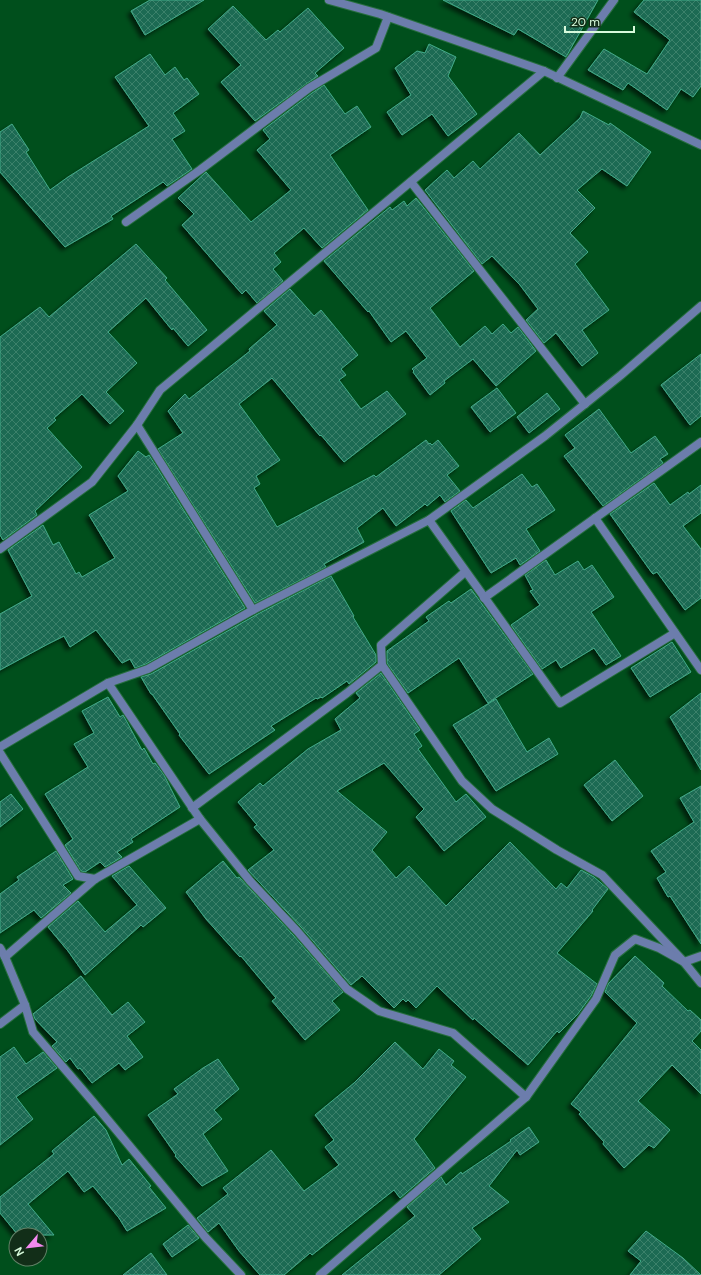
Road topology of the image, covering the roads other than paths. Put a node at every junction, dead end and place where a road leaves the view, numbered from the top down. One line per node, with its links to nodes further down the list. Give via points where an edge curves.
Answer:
1 (329, 0): 3 (street)
2 (614, 0): 5 (street)
3 (388, 17): 4 (street); 8 (street, via 376,48 309,88)
4 (544, 71): 5 (street); 7 (street)
5 (557, 78): 6 (street)
6 (701, 145)
7 (411, 182): 10 (street); 11 (street, via 160,390)
8 (126, 222)
9 (701, 306): 10 (street)
10 (585, 404): 14 (street)
11 (137, 425): 15 (street, via 92,482); 18 (street)
12 (701, 443): 13 (street)
13 (595, 518): 17 (street); 19 (street)
14 (429, 520): 16 (street); 18 (street)
15 (0, 549)
16 (465, 572): 17 (street); 20 (street, via 381,645)
17 (484, 598): 19 (street, via 560,703)
18 (253, 610): 22 (street, via 148,669)
19 (675, 634): 21 (street)
20 (382, 665): 25 (street); 31 (street, via 462,781 492,809 602,875)
21 (701, 670)
22 (108, 683): 23 (street); 25 (street)
23 (0, 747)
24 (0, 753): 27 (street, via 78,876)
25 (192, 808): 26 (street)
26 (200, 819): 27 (street); 35 (street, via 250,881 348,989 379,1011 453,1033)
27 (95, 879): 30 (street)
28 (0, 948): 30 (street)
29 (701, 956): 31 (street)
30 (5, 957): 33 (street)
31 (684, 962): 32 (street); 35 (street, via 635,939 616,955 596,999)
32 (701, 983)
33 (25, 1005): 34 (street); 36 (street, via 33,1032 206,1238)
34 (0, 1024)
35 (526, 1097): 37 (street)
36 (241, 1275)
37 (320, 1275)

